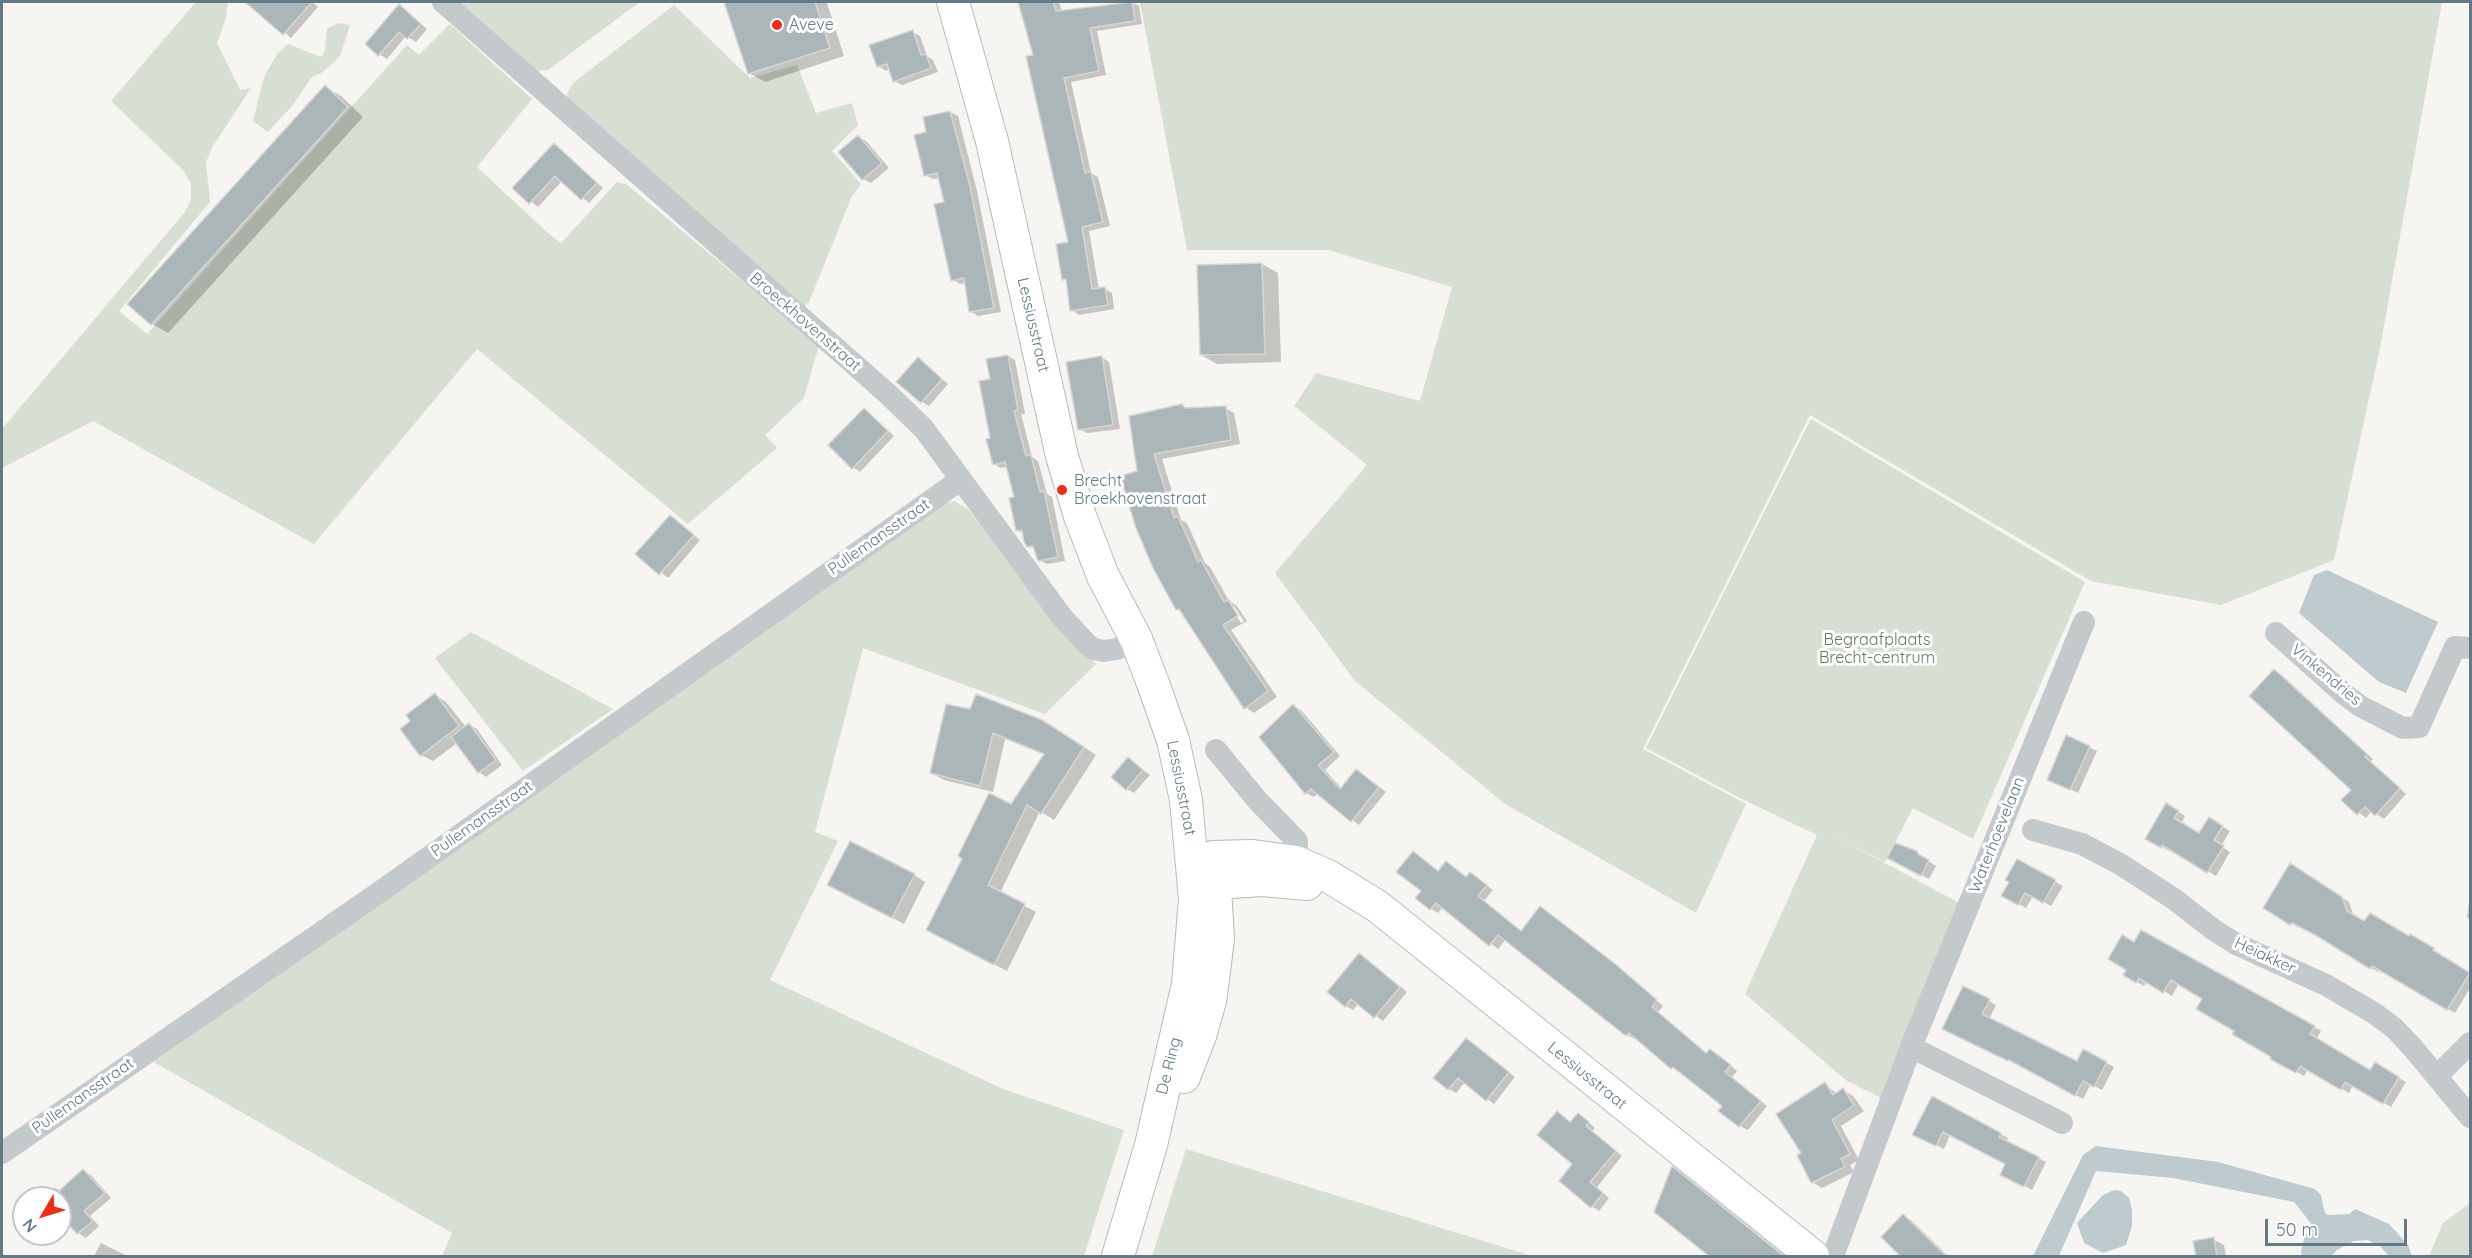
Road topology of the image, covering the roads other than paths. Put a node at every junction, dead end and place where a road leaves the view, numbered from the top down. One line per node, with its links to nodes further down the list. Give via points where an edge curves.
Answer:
1 (443, 2): 3 (street, Broeckhovenstraat, via 889,395 924,429)
2 (953, 2): 6 (main road, Lessiusstraat, via 992,141 1062,456 1103,576)
3 (960, 480): 6 (street, Broeckhovenstraat, via 1062,617 1087,644 1104,651); 19 (street, Pullemansstraat, via 374,896)
4 (2084, 622): 14 (street, Waterhoevelaan)
5 (2276, 633): 7 (street, Vinkendries, via 2344,694 2403,728 2419,727 2450,656 2456,647)
6 (1136, 639): 11 (main road, Lessiusstraat, via 1167,679 1187,722 1208,805)
7 (2468, 648)
8 (1216, 750): 10 (street, via 1297,841)
9 (2033, 830): 15 (street, Heiakker, via 2082,844 2120,864 2236,944 2353,999 2394,1028)
10 (1296, 862): 11 (main road, Lessiusstraat, via 1253,856); 12 (main road, Lessiusstraat)
11 (1207, 871): 12 (main road, Lessiusstraat, via 1317,885); 18 (main road, De Ring, via 1194,917 1184,1004); 18 (main road, De Ring, via 1218,938 1214,972 1202,1027 1185,1074)
12 (1360, 896): 21 (main road, Lessiusstraat)
13 (2470, 1043): 15 (street)
14 (1911, 1047): 17 (street); 22 (street, Waterhoevelaan)
15 (2438, 1075): 16 (street, Heiakker)
16 (2470, 1117)
17 (2062, 1122)
18 (1151, 1145): 20 (main road, De Ring)
19 (2, 1153)
20 (1118, 1257)
21 (1813, 1257)
22 (1833, 1257)

